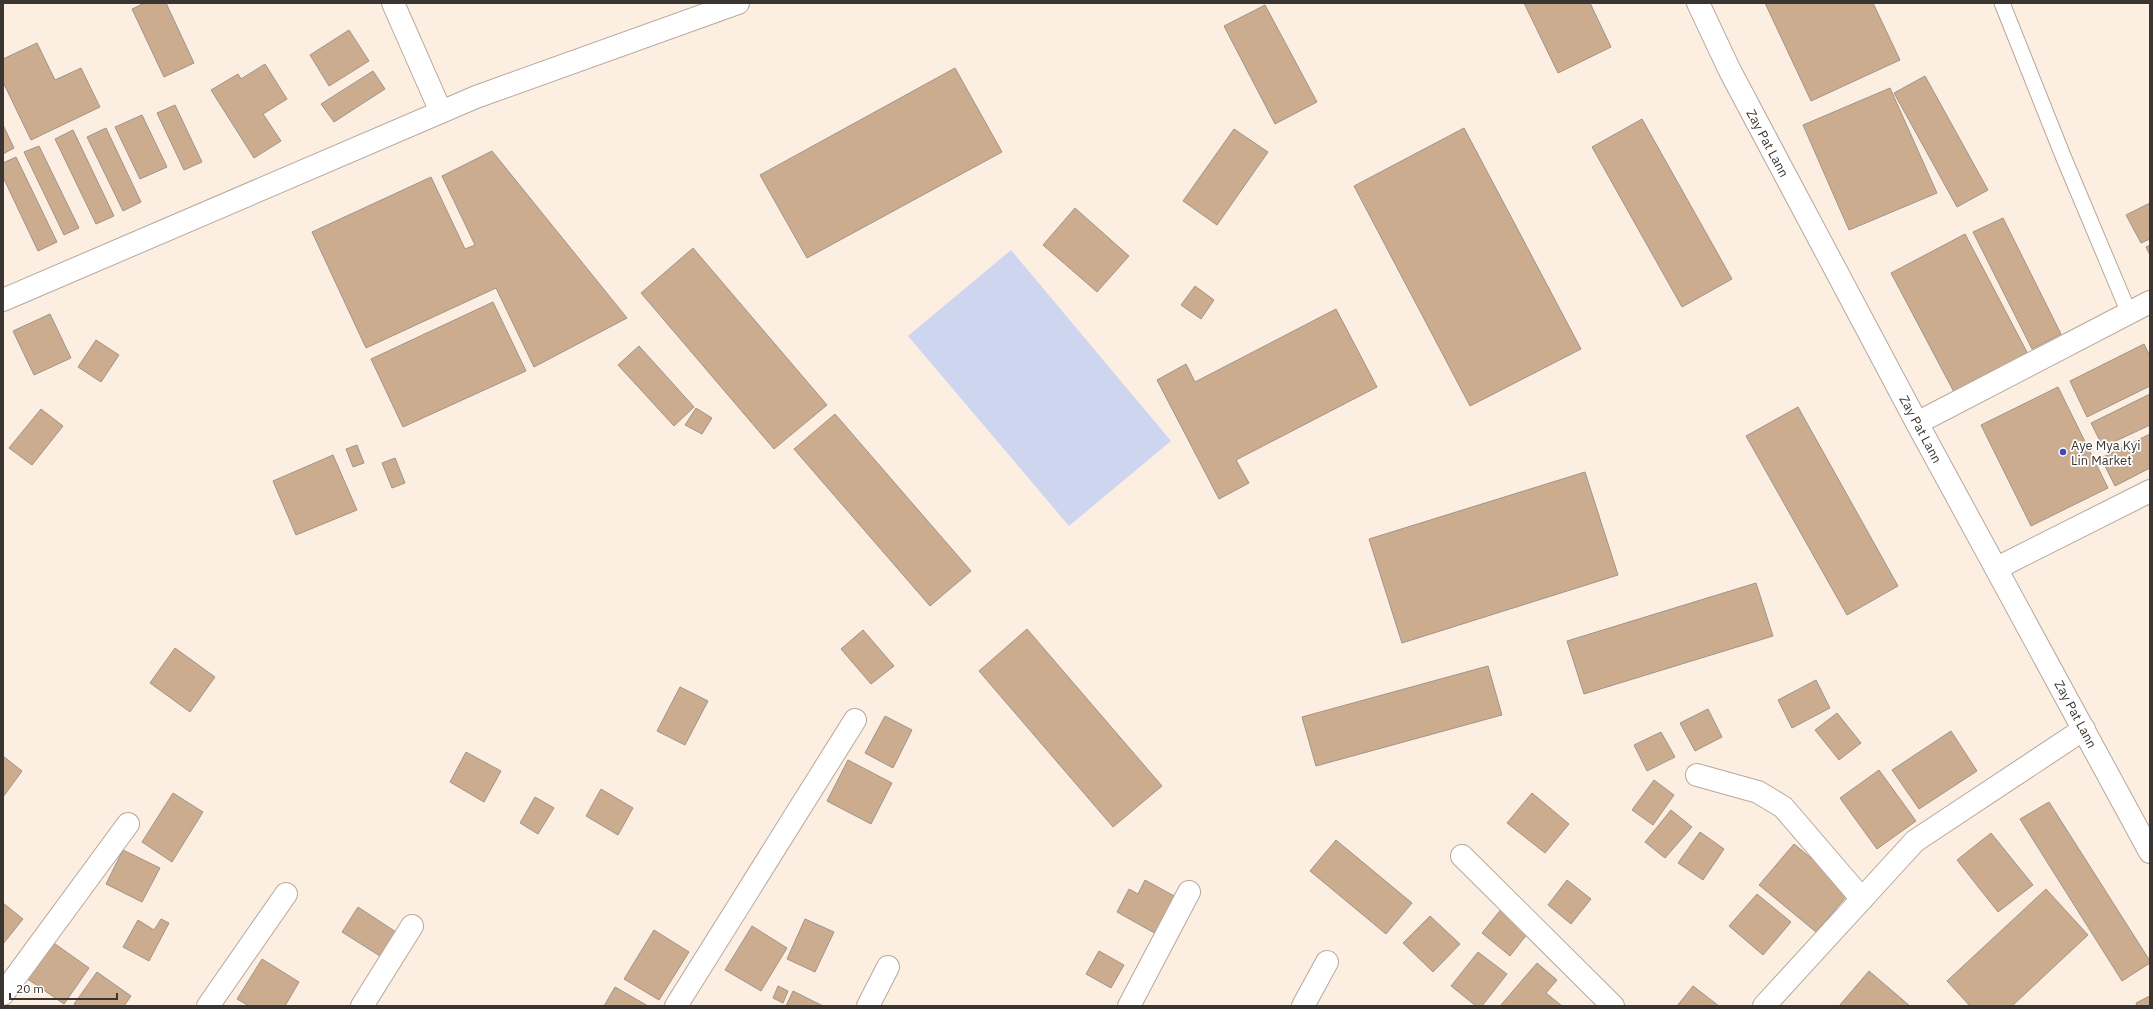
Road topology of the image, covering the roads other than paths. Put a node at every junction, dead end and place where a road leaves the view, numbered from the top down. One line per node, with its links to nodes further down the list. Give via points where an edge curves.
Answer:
1 (393, 3): 5 (street)
2 (738, 3): 5 (street)
3 (1698, 3): 9 (street, Zay Pat Lann, via 1730,71)
4 (2002, 3): 8 (lane, via 2063,156)
5 (441, 112): 6 (street)
6 (3, 300)
7 (2150, 302): 8 (street)
8 (2130, 313): 9 (street)
9 (1918, 423): 11 (street, Zay Pat Lann)
10 (2150, 491): 11 (street)
11 (1997, 568): 13 (street, Zay Pat Lann)
12 (855, 720): 27 (street)
13 (2084, 729): 16 (street, Zay Pat Lann); 20 (street, via 1915,840)
14 (1697, 774): 20 (street, via 1758,792 1783,807)
15 (128, 824): 24 (street)
16 (2150, 852)
17 (1462, 856): 31 (street)
18 (1189, 892): 29 (street)
19 (286, 894): 25 (street)
20 (1862, 899): 32 (street)
21 (412, 926): 26 (street)
22 (1327, 962): 30 (street)
23 (888, 968): 28 (street)
24 (3, 994)
25 (208, 1006)
26 (362, 1006)
27 (676, 1006)
28 (868, 1006)
29 (1129, 1006)
30 (1303, 1006)
31 (1613, 1006)
32 (1764, 1006)

